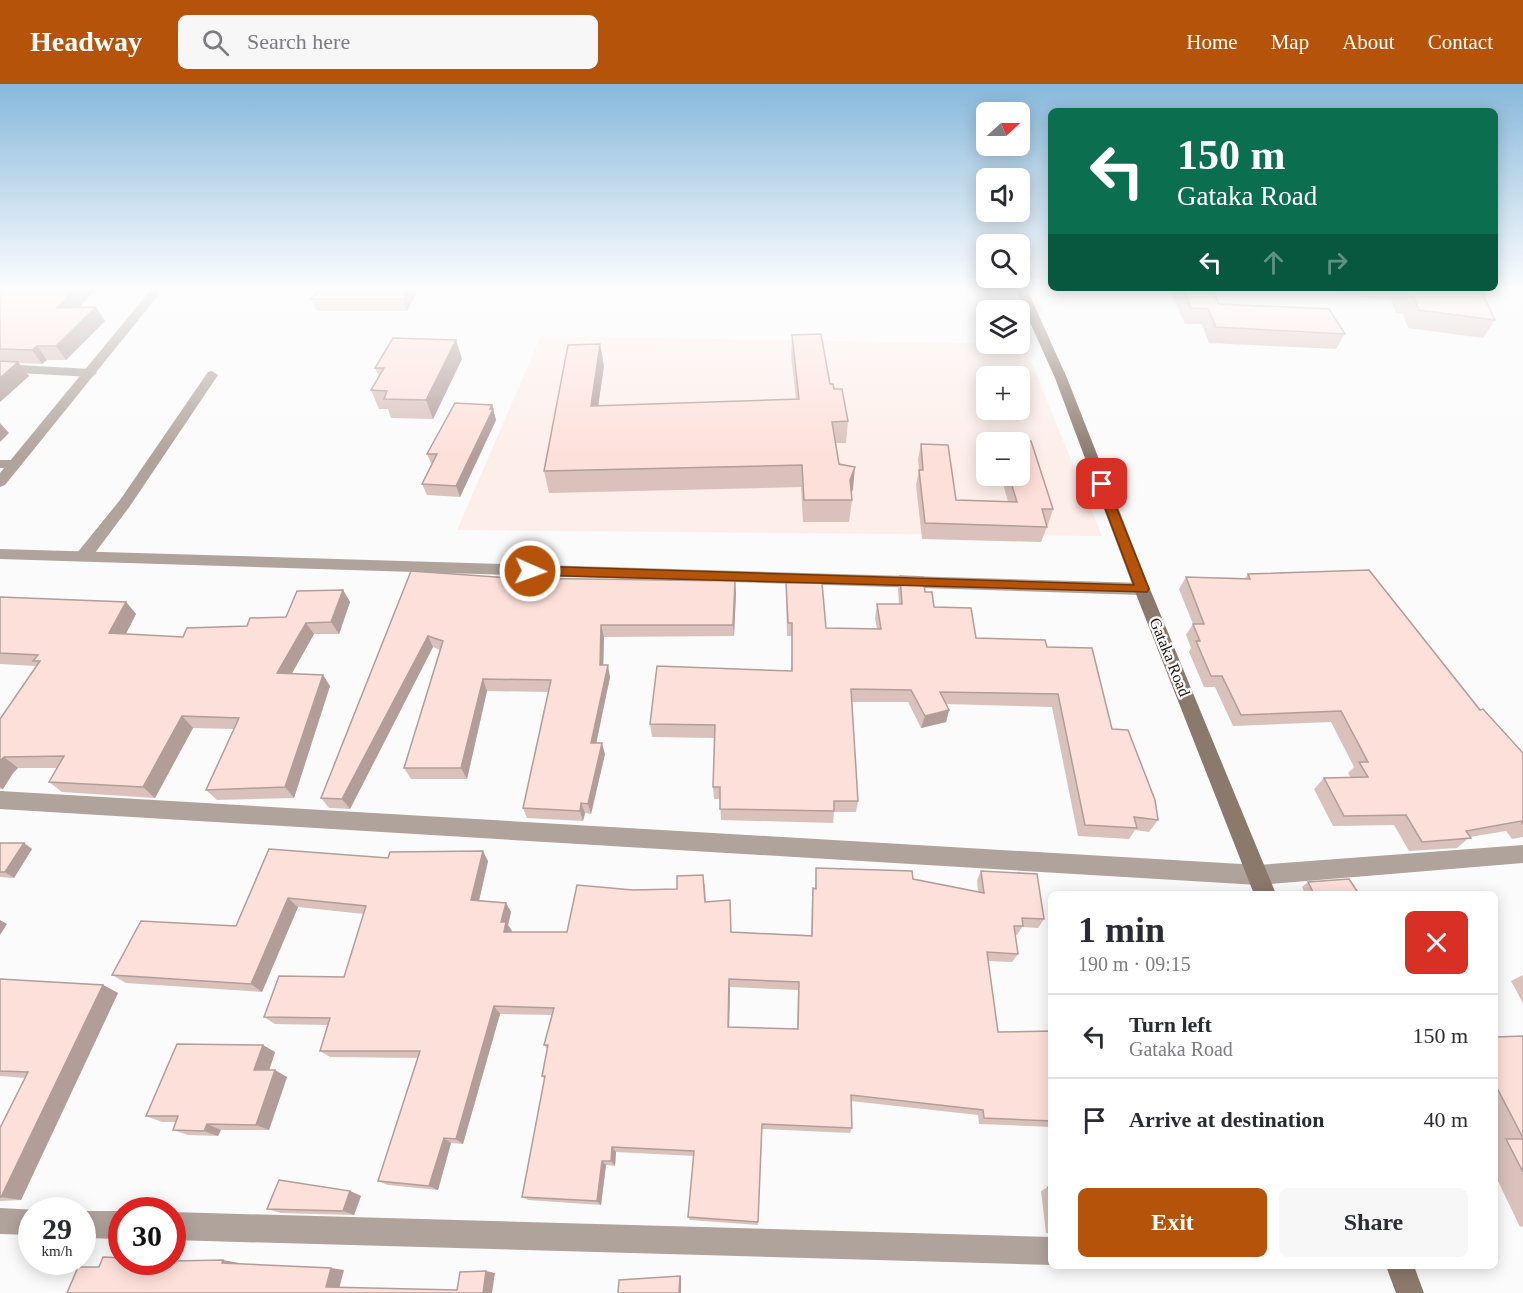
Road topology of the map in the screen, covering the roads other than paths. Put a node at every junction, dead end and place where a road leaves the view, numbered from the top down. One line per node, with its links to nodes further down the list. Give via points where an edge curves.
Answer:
1 (114, 343): 4 (street)
2 (1045, 343): 10 (street, Gataka Road)
3 (0, 368): 4 (street)
4 (90, 373): 6 (street)
5 (212, 375): 9 (street, via 125,503)
6 (8, 464): 7 (street)
7 (0, 482)
8 (0, 554): 9 (street)
9 (83, 557): 10 (street)
10 (1142, 589): 13 (street, Gataka Road)
11 (0, 800): 13 (street)
12 (1523, 854): 13 (street)
13 (1261, 885)
14 (0, 1221): 15 (street)
15 (18, 1222)
16 (186, 1226): 17 (street)
17 (1048, 1251)
18 (1401, 1269): 19 (street)
19 (1410, 1293)

